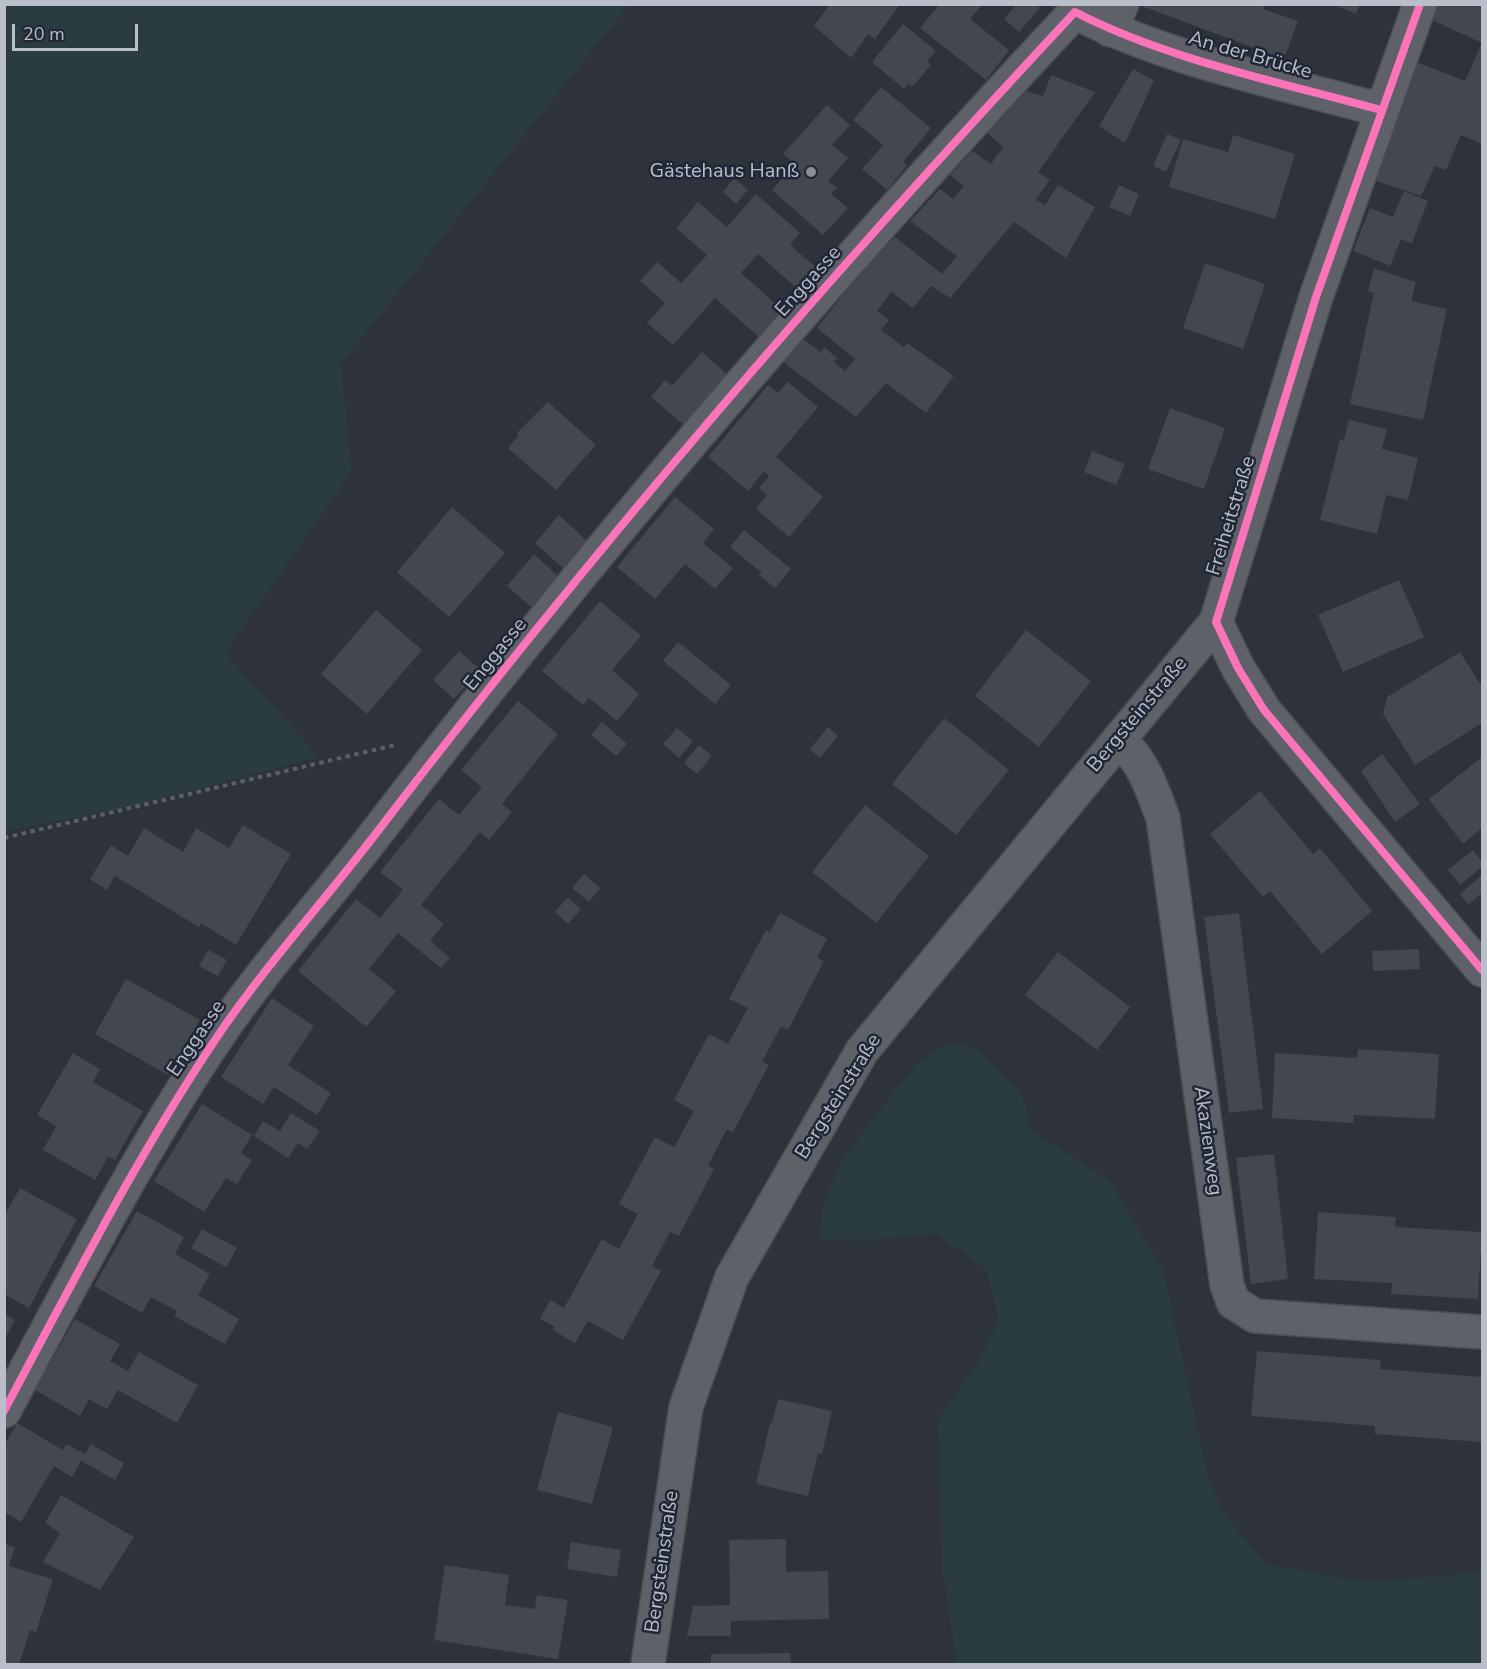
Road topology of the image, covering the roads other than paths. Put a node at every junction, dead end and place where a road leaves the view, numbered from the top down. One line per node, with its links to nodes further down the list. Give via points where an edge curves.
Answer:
1 (1420, 4): 3 (street, Freiheitstraße)
2 (1116, 17): 3 (street, An der Brücke, via 1188,56); 8 (street, Enggasse, via 1075,12 1047,42 765,355 449,740 217,1036 134,1172)
3 (1381, 110): 4 (street, Freiheitstraße, via 1316,297)
4 (1216, 622): 5 (street, Bergsteinstraße); 6 (street, via 1264,710)
5 (1119, 739): 7 (street, Akazienweg, via 1137,756 1163,818 1227,1285 1233,1302 1255,1316); 9 (street, Bergsteinstraße, via 862,1051 732,1276 686,1407)
6 (1482, 969)
7 (1482, 1332)
8 (4, 1411)
9 (648, 1665)

